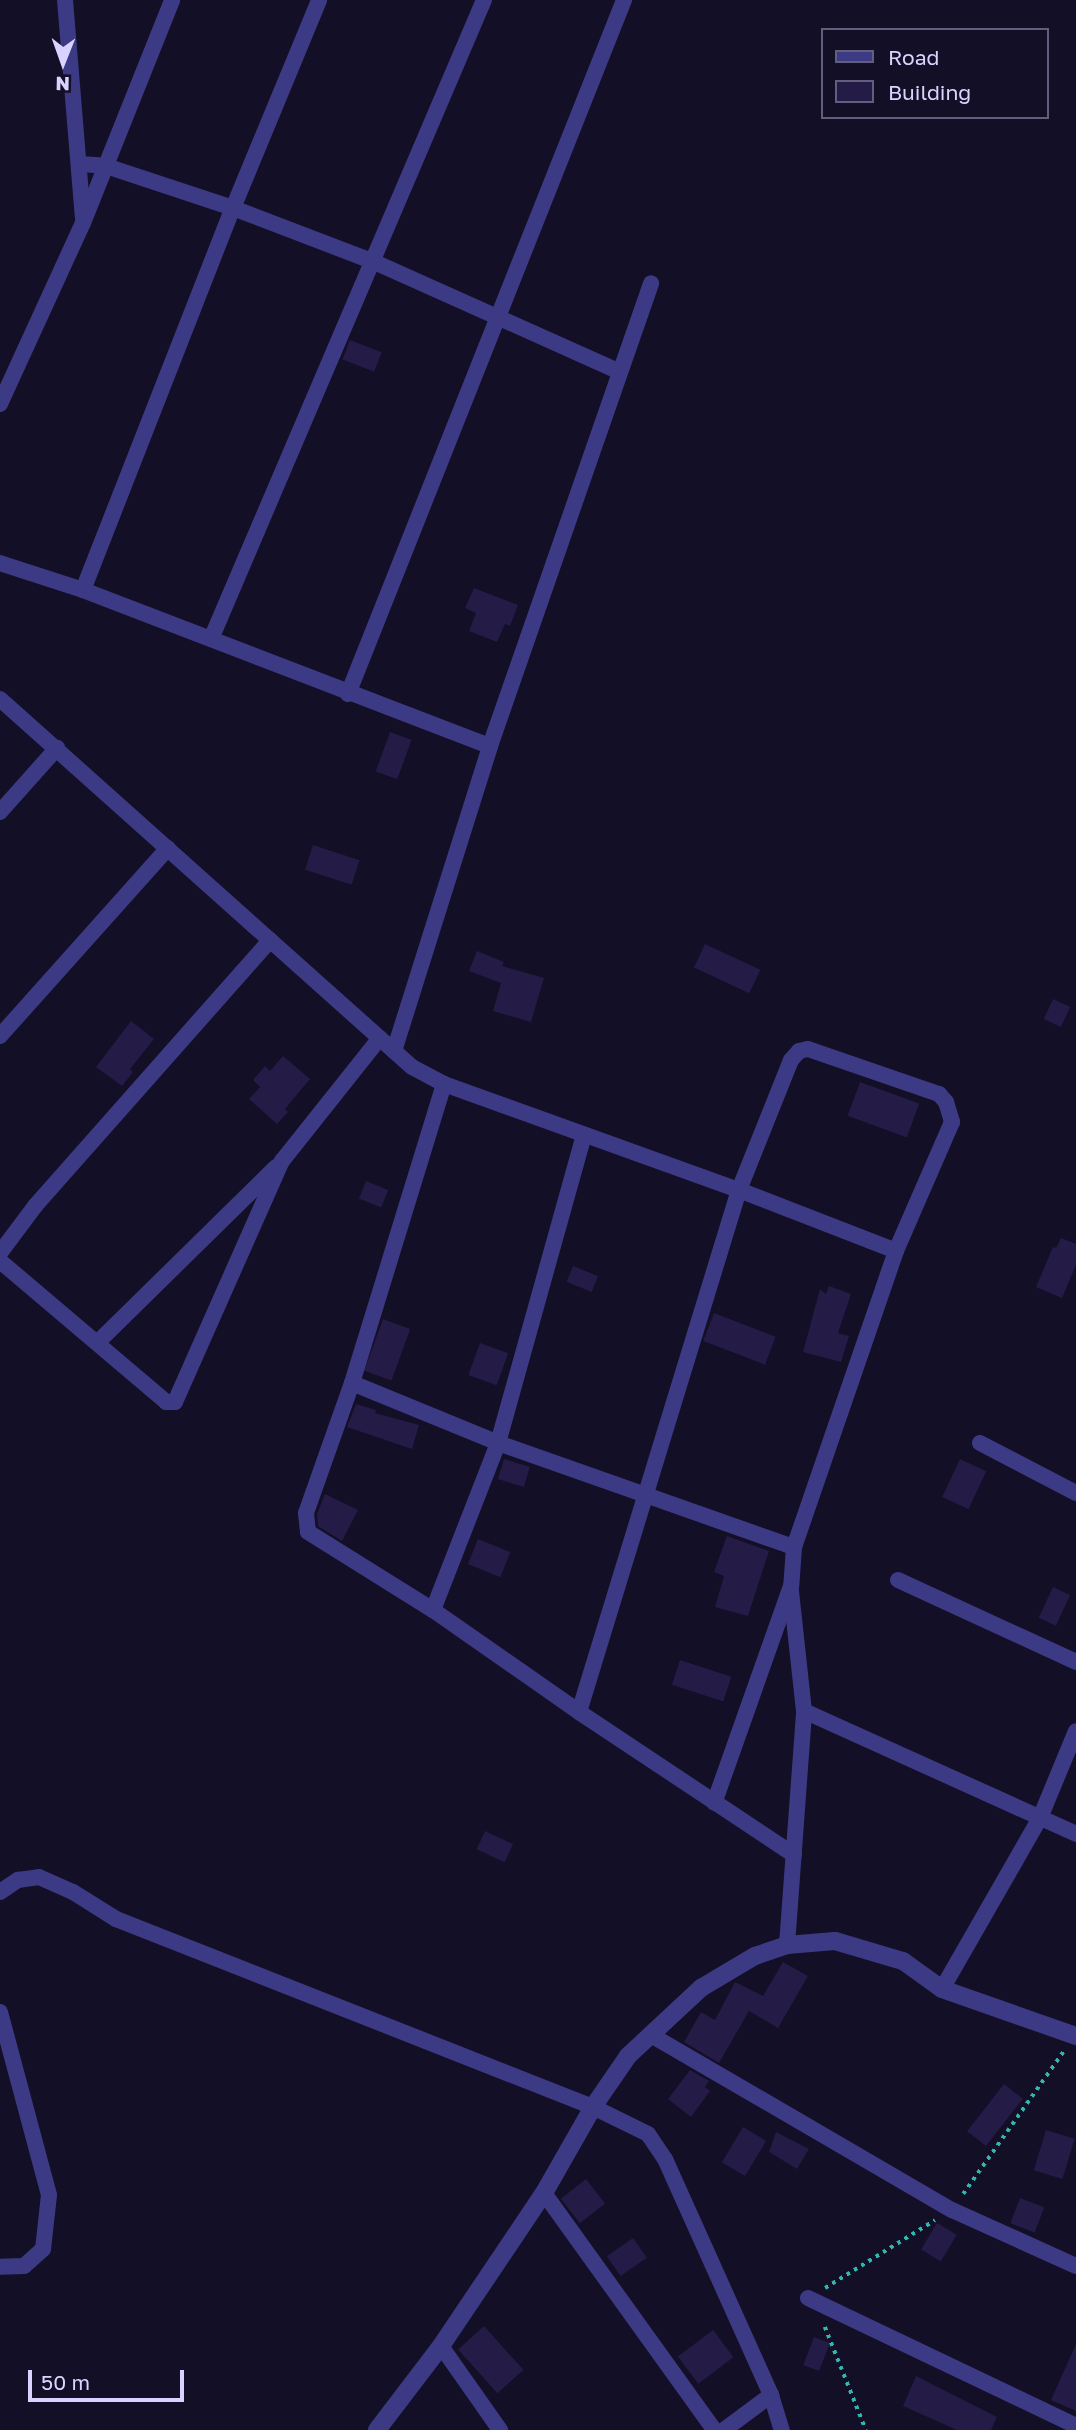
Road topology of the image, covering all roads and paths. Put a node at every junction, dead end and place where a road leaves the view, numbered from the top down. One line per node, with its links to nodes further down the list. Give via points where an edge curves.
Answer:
1 (65, 0): 6 (street)
2 (172, 0): 7 (street)
3 (319, 0): 8 (street)
4 (484, 0): 10 (street)
5 (624, 0): 12 (street)
6 (80, 164): 7 (street); 9 (street)
7 (106, 166): 8 (street); 9 (street)
8 (233, 208): 10 (street); 16 (street)
9 (83, 223): 14 (street)
10 (372, 261): 12 (street); 17 (street)
11 (651, 283): 13 (street)
12 (498, 315): 13 (street); 18 (street)
13 (618, 371): 20 (street)
14 (0, 404)
15 (0, 563): 16 (street)
16 (83, 590): 17 (street)
17 (211, 639): 18 (street)
18 (348, 694): 20 (street)
19 (0, 699): 21 (street)
20 (490, 746): 27 (street)
21 (57, 748): 22 (street); 23 (street)
22 (0, 812)
23 (168, 848): 24 (street); 25 (street)
24 (270, 940): 26 (street); 33 (street, via 35,1206)
25 (0, 1036)
26 (380, 1038): 27 (street); 30 (street)
27 (394, 1051): 28 (street)
28 (444, 1084): 29 (street); 36 (street)
29 (584, 1136): 31 (street); 37 (street)
30 (282, 1161): 35 (street); 35 (street, via 179,1399 166,1402)
31 (739, 1190): 32 (street); 32 (street, via 791,1060 799,1051 808,1049 939,1094 952,1122); 39 (street)
32 (896, 1251): 41 (street)
33 (0, 1253)
34 (0, 1261): 35 (street)
35 (97, 1343)
36 (352, 1383): 37 (street); 44 (street, via 305,1524 318,1540)
37 (498, 1443): 39 (street); 44 (street)
38 (979, 1443): 40 (street)
39 (644, 1493): 41 (street); 46 (street)
40 (1076, 1493)
41 (794, 1547): 43 (street)
42 (898, 1580): 45 (street)
43 (791, 1586): 47 (street); 49 (street)
44 (433, 1609): 46 (street)
45 (1076, 1662)
46 (579, 1712): 49 (street)
47 (804, 1712): 50 (street); 52 (street)
48 (1076, 1731): 50 (street)
49 (714, 1803): 52 (street)
50 (1041, 1818): 51 (street); 55 (street)
51 (1076, 1834)
52 (794, 1855): 54 (street)
53 (0, 1892): 59 (street, via 18,1880 39,1877 116,1920)
54 (787, 1945): 55 (street, via 835,1941 903,1961); 57 (street, via 755,1956 701,1988)
55 (942, 1989): 58 (street)
56 (0, 2012): 63 (street, via 49,2195 43,2249 24,2266)
57 (651, 2035): 59 (street, via 628,2056); 61 (street)
58 (1075, 2036): 61 (path)
59 (593, 2107): 60 (street); 66 (street, via 648,2134 665,2159)
60 (544, 2193): 65 (street); 70 (street)
61 (952, 2210): 62 (street); 64 (path)
62 (1076, 2266)
63 (0, 2267)
64 (808, 2298): 67 (street); 73 (path, via 832,2341)
65 (441, 2346): 68 (street); 69 (street)
66 (771, 2395): 71 (street); 72 (street)
67 (1076, 2426)
68 (377, 2430)
69 (500, 2430)
70 (714, 2430)
71 (724, 2430)
72 (782, 2430)
73 (866, 2430)

